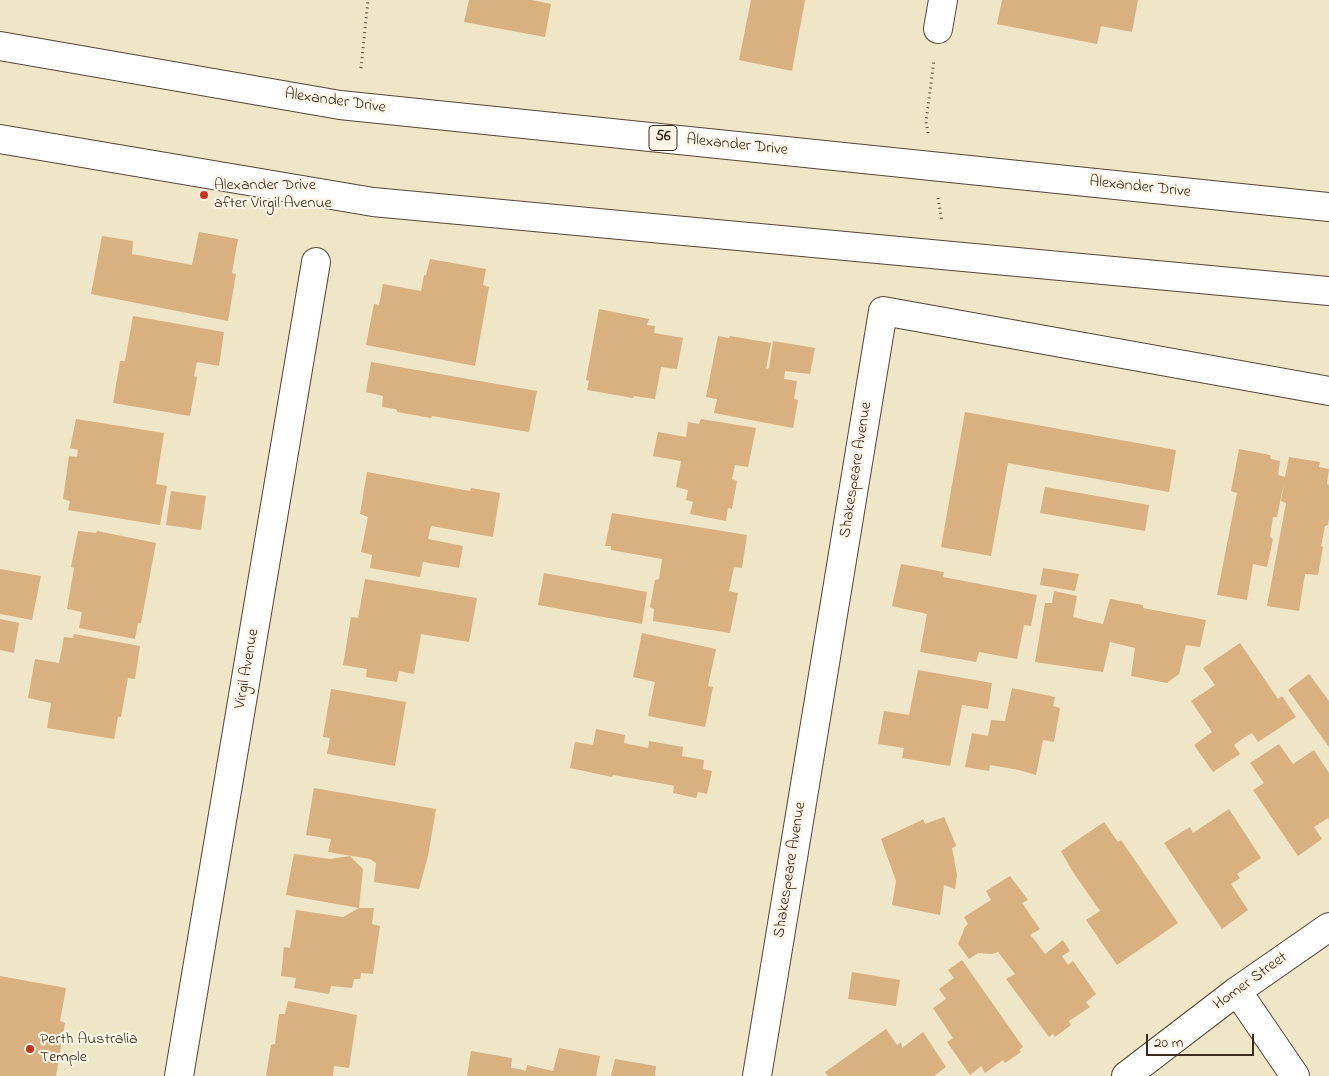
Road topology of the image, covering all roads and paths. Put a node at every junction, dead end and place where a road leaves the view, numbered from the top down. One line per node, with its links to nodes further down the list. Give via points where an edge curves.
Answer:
1 (368, 0): 5 (path)
2 (943, 0): 3 (main road)
3 (938, 29): 6 (path)
4 (0, 46): 8 (main road, Alexander Drive / 56, via 340,105)
5 (361, 68)
6 (926, 122)
7 (0, 139): 10 (main road, via 373,202)
8 (1329, 207)
9 (316, 262): 14 (main road, Virgil Avenue)
10 (1329, 291)
11 (1329, 391): 15 (main road, Shakespeare Avenue, via 884,311)
12 (1329, 927): 13 (main road, Homer Street)
13 (1237, 991): 16 (main road, Homer Street); 17 (main road)
14 (179, 1076)
15 (757, 1076)
16 (1126, 1076)
17 (1295, 1076)

